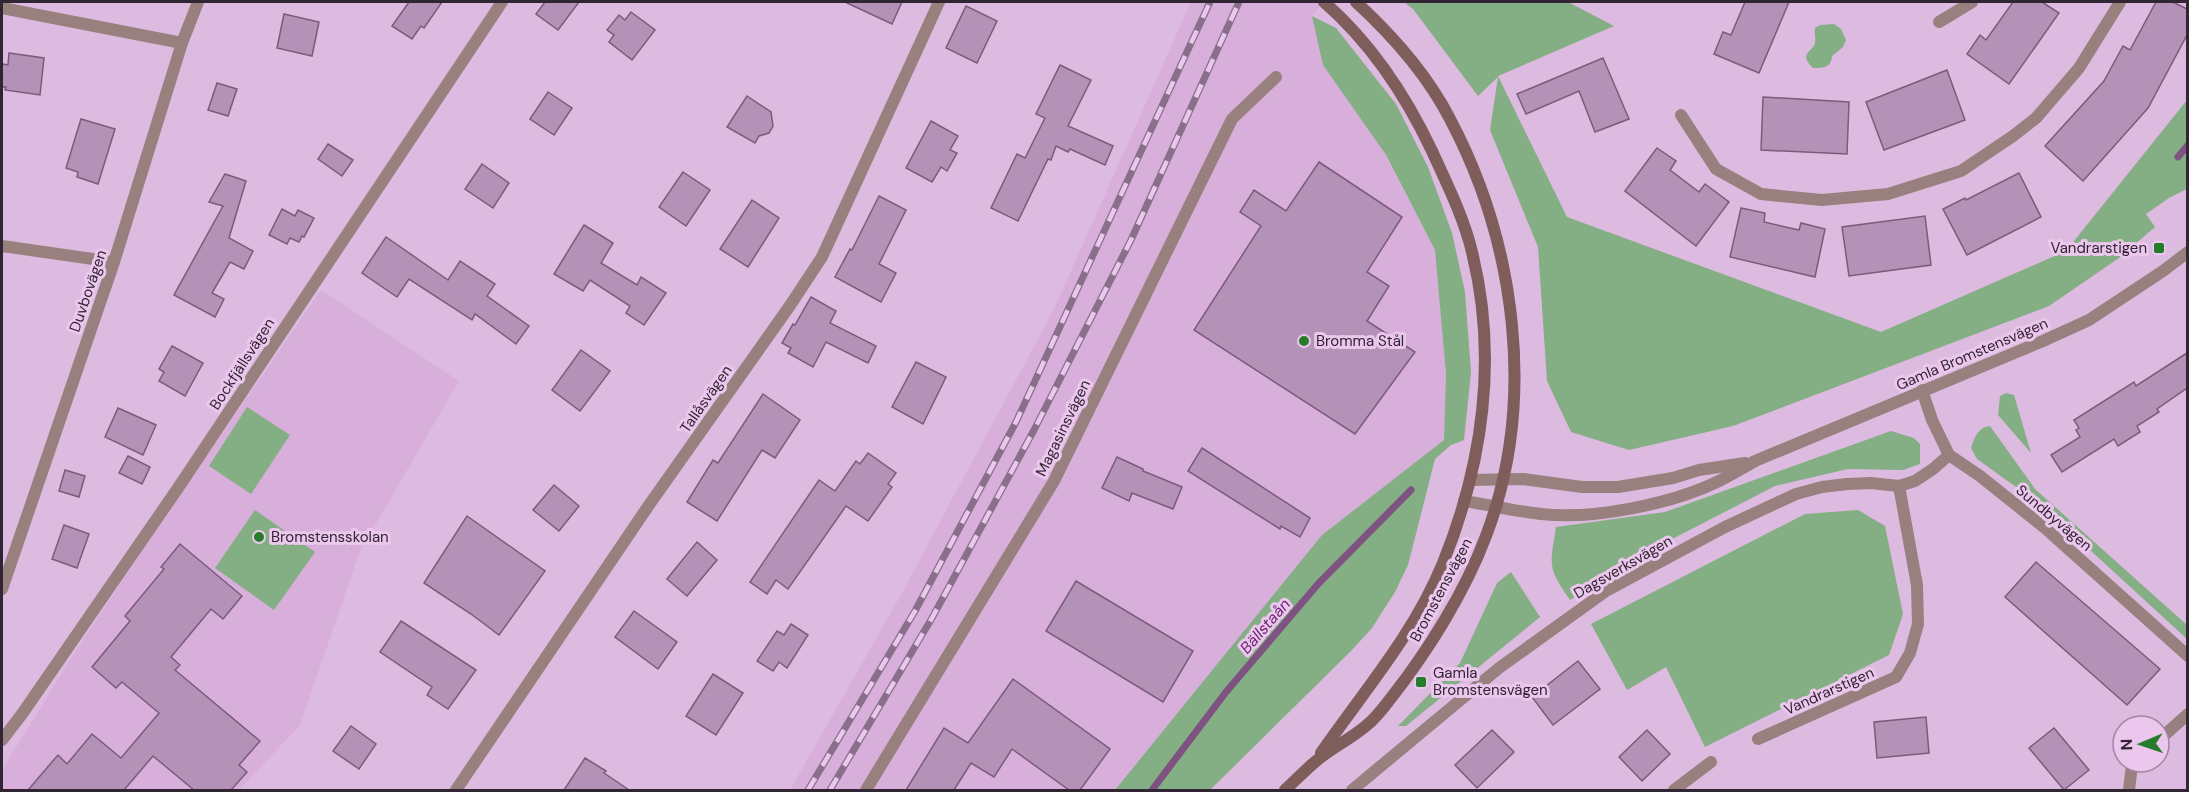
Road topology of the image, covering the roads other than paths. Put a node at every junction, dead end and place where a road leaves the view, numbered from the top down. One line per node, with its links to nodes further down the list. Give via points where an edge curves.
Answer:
1 (198, 2): 10 (street, Duvbovägen)
2 (502, 2): 29 (street, Bockfjällsvägen, via 178,488)
3 (939, 2): 33 (street, Tallåsvägen, via 818,264)
4 (1356, 2): 19 (street, Bromstensvägen, via 1386,29 1450,117 1492,218 1509,293 1514,355 1512,416)
5 (1972, 2): 9 (street)
6 (2121, 2): 12 (street, via 2079,68 2036,118 1961,171 1888,194 1822,200 1761,194 1716,169)
7 (1326, 3): 20 (street, Bromstensvägen, via 1399,90 1451,192 1472,252 1486,356 1485,391)
8 (2, 8): 10 (street)
9 (1939, 22)
10 (182, 43): 15 (street, Duvbovägen)
11 (1276, 77): 34 (street, Magasinsvägen, via 1232,119 1054,481)
12 (1681, 115)
13 (2, 246): 15 (street)
14 (2187, 252): 16 (street, Gamla Bromstensvägen, via 2089,320)
15 (114, 262): 24 (street, Duvbovägen)
16 (1922, 390): 17 (street, Sundbyvägen); 18 (street, Gamla Bromstensvägen)
17 (1949, 454): 21 (street, Dagsverksvägen, via 1915,481); 25 (street, Sundbyvägen, via 2045,528)
18 (1755, 461): 19 (street, Gamla Bromstensvägen, via 1617,487); 23 (street, Gamla Bromstensvägen, via 1717,482 1637,507 1568,516)
19 (1503, 479): 20 (street, Gamla Bromstensvägen); 23 (street, Bromstensvägen)
20 (1470, 480): 22 (street, Bromstensvägen)
21 (1899, 486): 28 (street, Vandrarstigen, via 1917,585 1918,624 1911,653 1896,677); 36 (street, Dagsverksvägen, via 1847,484 1796,494 1606,591 1499,668)
22 (1464, 501): 23 (street, Gamla Bromstensvägen); 30 (street, Bromstensvägen, via 1443,564 1410,629)
23 (1496, 506): 30 (street, Bromstensvägen, via 1477,557 1421,657 1368,724)
24 (2, 589)
25 (2187, 656)
26 (2187, 714): 27 (street)
27 (2171, 729)
28 (1758, 739)
29 (2, 740)
30 (1315, 761): 35 (street, Bromstensvägen)
31 (1711, 762): 37 (street)
32 (2131, 774): 38 (street)
33 (456, 790)
34 (866, 790)
35 (1285, 790)
36 (1352, 790)
37 (1674, 790)
38 (2129, 790)

